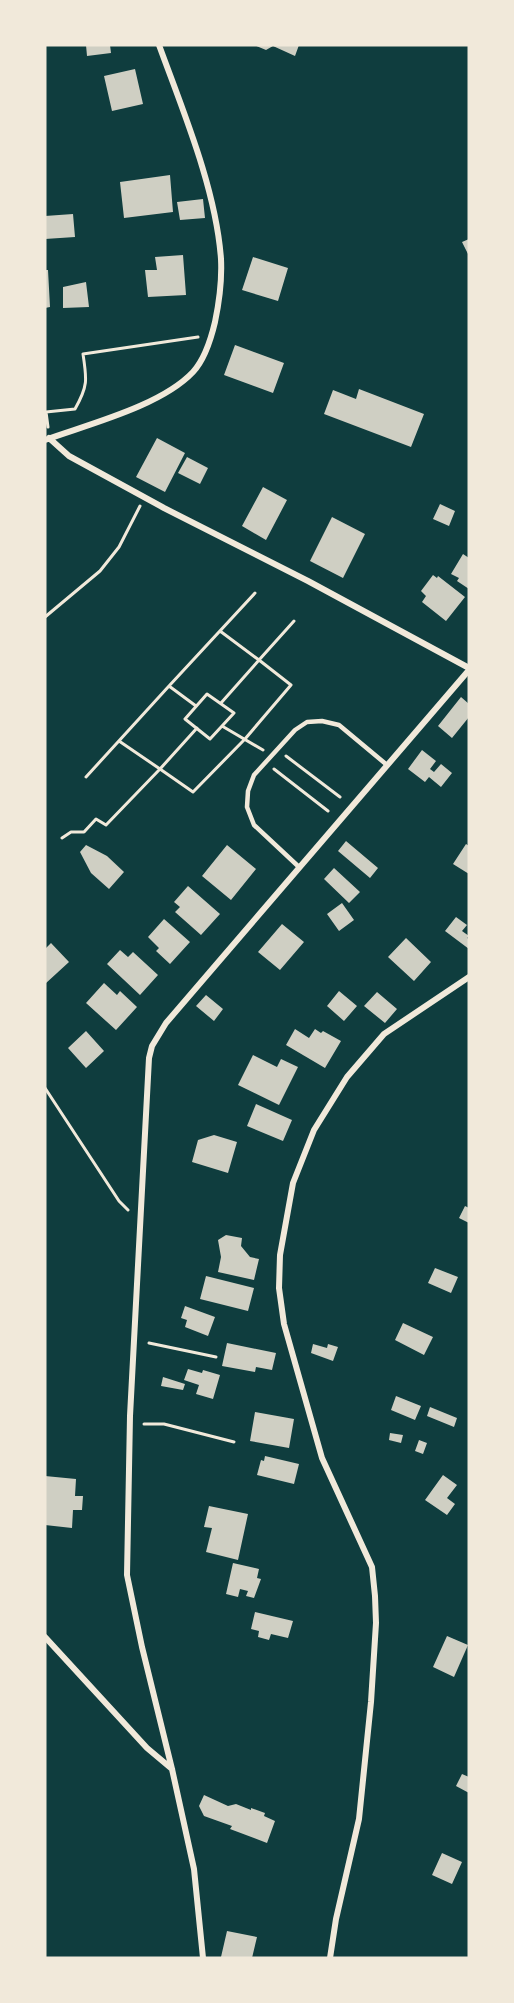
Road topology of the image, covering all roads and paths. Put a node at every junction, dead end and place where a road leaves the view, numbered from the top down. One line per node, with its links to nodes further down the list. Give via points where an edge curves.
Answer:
1 (159, 45): 2 (street, via 193,137 212,207 221,260)
2 (212, 335): 3 (street, via 195,371 173,389 136,407); 3 (path, via 83,354 87,379 83,395 75,409 46,412)
3 (47, 439): 4 (street, via 69,456)
4 (145, 497): 6 (path, via 119,547 100,571); 10 (street)
5 (255, 593): 8 (path)
6 (45, 617)
7 (294, 621): 9 (path)
8 (220, 631): 9 (path); 11 (path)
9 (259, 660): 12 (path); 16 (path, via 291,685)
10 (469, 669): 21 (street)
11 (169, 686): 13 (path); 17 (path)
12 (220, 703): 13 (path, via 207,694); 14 (path, via 234,713)
13 (197, 706): 15 (path, via 185,719)
14 (222, 726): 15 (path, via 210,738); 16 (path)
15 (197, 728): 22 (path)
16 (245, 739): 19 (path); 22 (path, via 193,792)
17 (119, 741): 22 (path); 23 (path)
18 (278, 749): 19 (lane); 21 (lane, via 307,722 322,721 339,725); 24 (path)
19 (271, 756): 20 (lane)
20 (266, 762): 25 (path); 27 (lane, via 254,775 247,807 254,825)
21 (387, 765): 27 (street)
22 (160, 769): 26 (path, via 106,825 96,819 84,832 71,832)
23 (86, 777)
24 (340, 797)
25 (328, 811)
26 (62, 838)
27 (299, 867): 36 (street, via 166,1023 148,1058 130,1404 127,1575)
28 (469, 977): 38 (street, via 384,1034 347,1077 314,1130 293,1183 280,1255 279,1288 287,1335 322,1458 372,1567 375,1596 371,1702 359,1819)
29 (45, 1088): 30 (path)
30 (130, 1214)
31 (149, 1343): 32 (path)
32 (216, 1357)
33 (144, 1424): 34 (path, via 164,1424)
34 (234, 1442)
35 (45, 1637): 36 (street, via 147,1748)
36 (172, 1769): 37 (street, via 194,1869)
37 (203, 1958)
38 (330, 1958)

